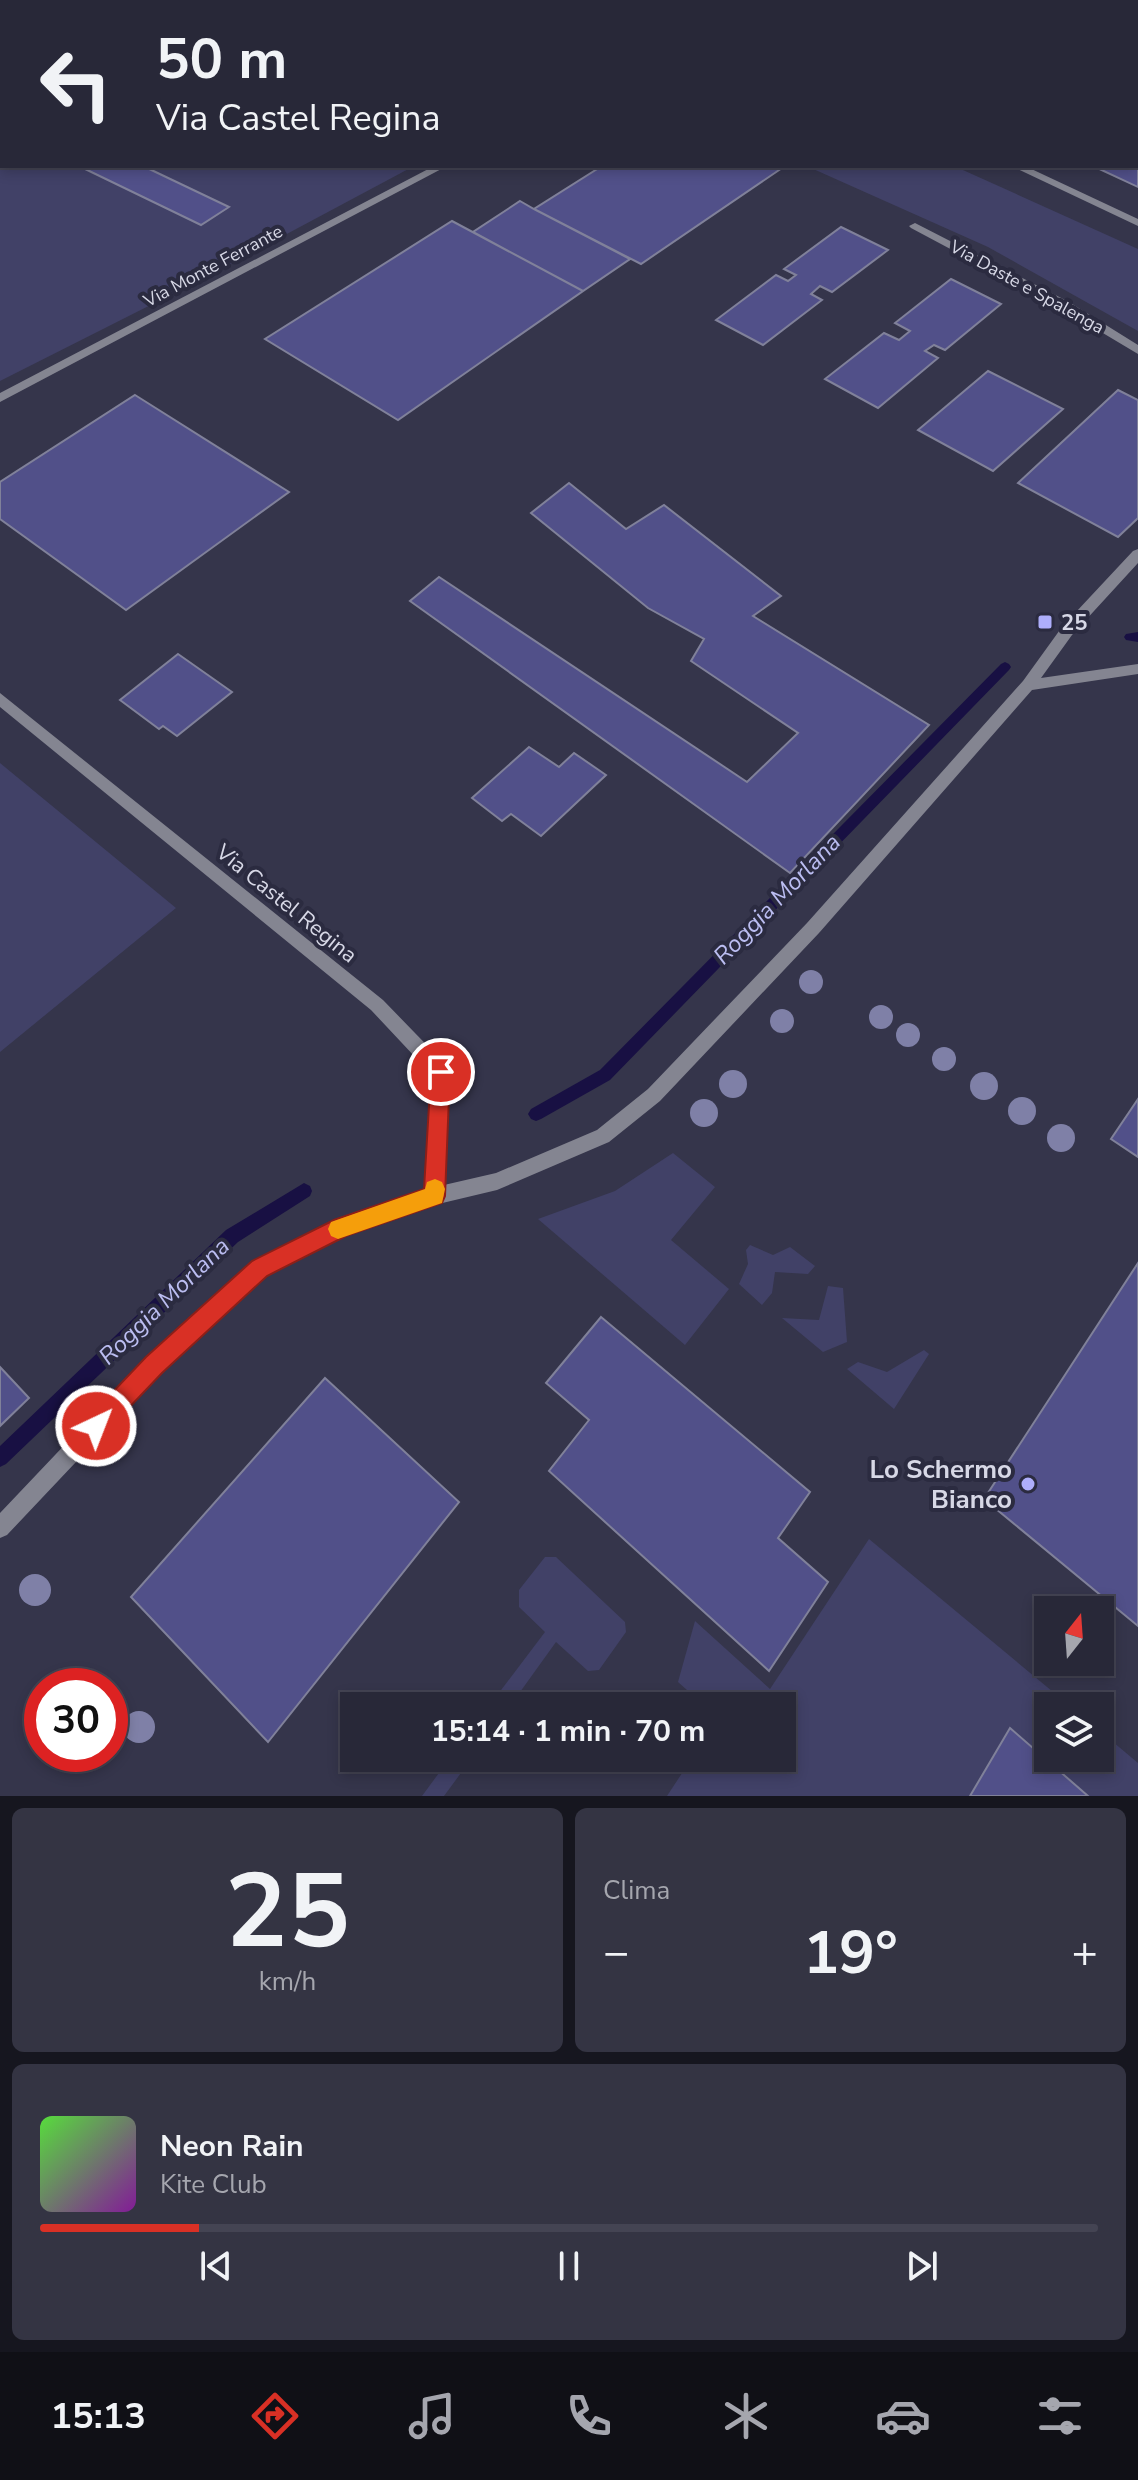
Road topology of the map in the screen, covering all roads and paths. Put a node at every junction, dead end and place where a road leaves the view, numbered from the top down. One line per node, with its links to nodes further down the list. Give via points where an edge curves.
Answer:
1 (438, 168): 6 (street, Via Monte Ferrante)
2 (1020, 168): 3 (street)
3 (1138, 223)
4 (915, 226): 5 (street, Via Daste e Spalenga)
5 (1138, 350)
6 (0, 398)
7 (1138, 554): 9 (street, via 1067,631)
8 (1138, 669): 9 (street)
9 (1028, 685): 11 (street, via 813,928 654,1095 603,1136 497,1181)
10 (0, 699): 11 (street, Via Castel Regina, via 377,1005 441,1072)
11 (434, 1196): 12 (street, via 341,1227 259,1268 154,1365)
12 (0, 1528)

